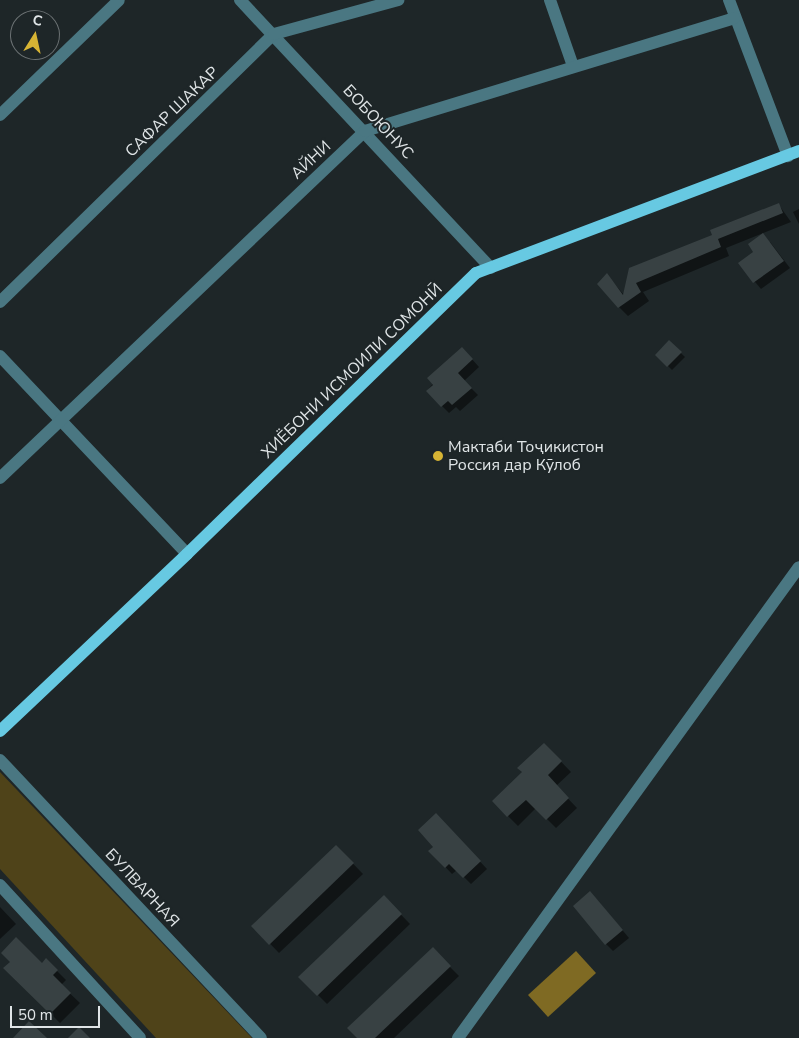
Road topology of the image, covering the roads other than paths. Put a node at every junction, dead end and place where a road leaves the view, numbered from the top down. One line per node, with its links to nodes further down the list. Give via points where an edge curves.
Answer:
1 (119, 0): 9 (street)
2 (240, 0): 7 (street, БОБОЮНУС)
3 (398, 0): 7 (street, САФАР ШАКАР)
4 (550, 0): 8 (street)
5 (728, 0): 6 (street)
6 (734, 18): 8 (street, АЙНИ); 11 (street)
7 (274, 34): 10 (street, БОБОЮНУС); 13 (street, САФАР ШАКАР)
8 (573, 66): 10 (street, АЙНИ)
9 (0, 115)
10 (364, 131): 12 (street, БОБОЮНУС); 15 (street, АЙНИ)
11 (793, 154): 12 (main road, ХИЁБОНИ ИСМОИЛИ СОМОНӢ)
12 (491, 268): 17 (main road, ХИЁБОНИ ИСМОИЛИ СОМОНӢ, via 476,273)
13 (0, 302)
14 (0, 356): 15 (street)
15 (60, 420): 16 (street, АЙНИ); 17 (street)
16 (0, 478)
17 (187, 554): 19 (main road, ХИЁБОНИ ИСМОИЛИ СОМОНӢ)
18 (799, 567): 24 (street)
19 (0, 730)
20 (0, 760): 23 (street, БУЛВАРНАЯ)
21 (0, 885): 22 (street)
22 (140, 1038)
23 (261, 1038)
24 (458, 1038)

